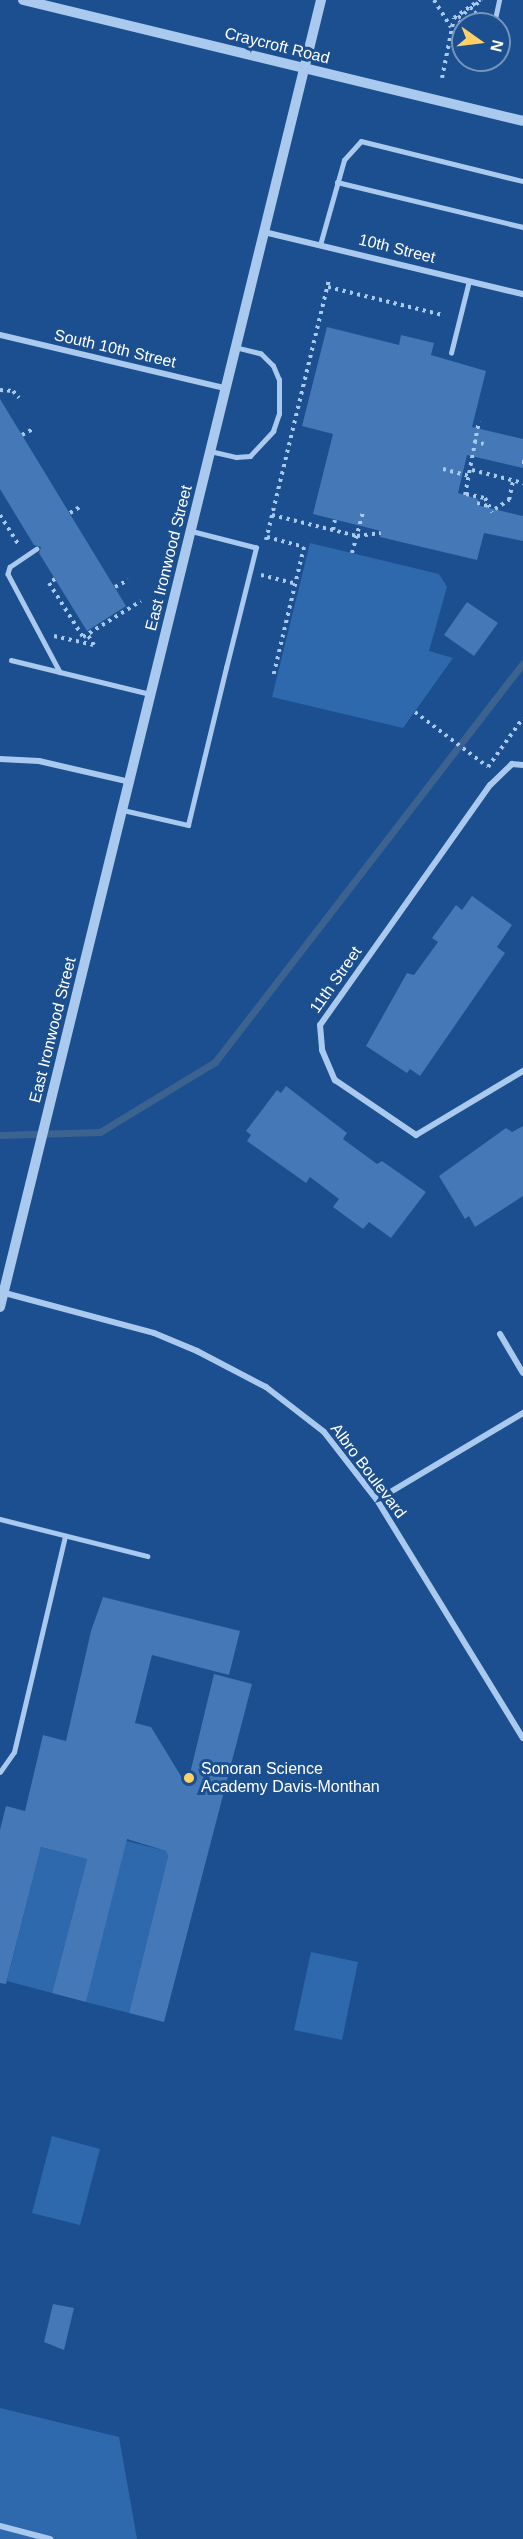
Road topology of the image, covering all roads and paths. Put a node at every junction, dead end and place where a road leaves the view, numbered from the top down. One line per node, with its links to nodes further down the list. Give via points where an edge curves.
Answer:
1 (24, 0): 10 (street, Craycroft Road)
2 (321, 0): 10 (street, East Ironwood Street)
3 (434, 0): 7 (path)
4 (481, 0): 5 (path); 6 (path)
5 (463, 12)
6 (466, 12)
7 (451, 27): 8 (path)
8 (451, 35)
9 (451, 44): 11 (path)
10 (306, 69): 12 (street, Craycroft Road); 16 (street, East Ironwood Street)
11 (442, 78)
12 (523, 122)
13 (523, 181): 14 (lane, via 361,141 344,160)
14 (337, 182): 15 (lane); 17 (lane)
15 (523, 227)
16 (264, 232): 17 (street, 10th Street); 24 (street, East Ironwood Street)
17 (320, 245): 19 (street, 10th Street)
18 (329, 279): 20 (path)
19 (469, 281): 21 (street, 10th Street); 25 (lane)
20 (328, 287): 22 (path); 46 (path)
21 (523, 294)
22 (443, 315)
23 (0, 335): 26 (street, South 10th Street)
24 (235, 348): 26 (street, East Ironwood Street); 34 (lane, via 261,354 273,366 279,380 279,414 273,431 250,456)
25 (452, 352)
26 (225, 388): 34 (street, East Ironwood Street)
27 (0, 390): 28 (path, via 13,391)
28 (19, 398)
29 (479, 421): 32 (path)
30 (33, 429): 31 (path)
31 (22, 435)
32 (474, 441): 33 (path); 36 (path)
33 (484, 444)
34 (210, 452): 49 (street, East Ironwood Street)
35 (443, 469): 37 (path)
36 (472, 470): 37 (path); 38 (path)
37 (470, 476): 42 (path, via 466,494 484,498)
38 (513, 481): 39 (path); 42 (path, via 509,500 493,510)
39 (523, 483)
40 (477, 503): 42 (path)
41 (81, 506): 44 (path)
42 (489, 506)
43 (363, 512): 51 (path)
44 (70, 513)
45 (0, 515): 54 (path)
46 (272, 515): 48 (path); 58 (path, via 266,538 304,547)
47 (335, 520): 48 (path)
48 (333, 530): 51 (path)
49 (190, 531): 55 (lane, via 256,548); 66 (street, East Ironwood Street)
50 (381, 533): 51 (path)
51 (357, 536): 53 (path)
52 (37, 549): 54 (lane)
53 (352, 553)
54 (25, 557): 61 (lane, via 10,567 8,574)
55 (250, 572): 58 (path); 72 (lane, via 188,825)
56 (55, 579): 62 (path, via 49,583 83,637)
57 (128, 580): 59 (path)
58 (296, 584): 65 (path)
59 (115, 588)
60 (141, 601): 62 (path)
61 (38, 632): 62 (path, via 94,645); 64 (lane)
62 (87, 634)
63 (11, 660): 64 (lane)
64 (60, 672): 66 (lane)
65 (273, 677)
66 (151, 694): 71 (street, East Ironwood Street)
67 (415, 712): 68 (path, via 488,767)
68 (523, 718)
69 (0, 759): 71 (street, via 39,761)
70 (523, 765): 73 (street, 11th Street, via 512,764 490,785 320,1025 322,1050 335,1080 416,1135)
71 (130, 782): 72 (street, East Ironwood Street)
72 (123, 810): 74 (street, East Ironwood Street)
73 (523, 1071)
74 (2, 1292): 75 (street); 79 (street, Albro Boulevard, via 154,1333 266,1387 324,1432)
75 (0, 1306)
76 (500, 1334): 77 (street)
77 (523, 1373)
78 (523, 1413): 79 (street)
79 (377, 1500): 83 (street, Albro Boulevard)
80 (0, 1519): 81 (lane)
81 (65, 1537): 82 (lane); 84 (lane, via 14,1752)
82 (147, 1556)
83 (523, 1738)
84 (0, 1772)
85 (0, 2526): 86 (street)
86 (50, 2539)

